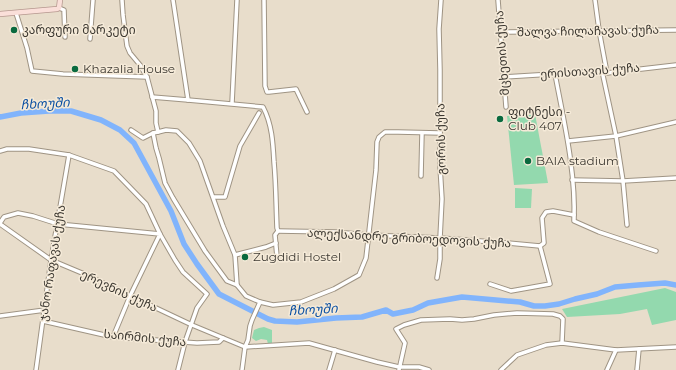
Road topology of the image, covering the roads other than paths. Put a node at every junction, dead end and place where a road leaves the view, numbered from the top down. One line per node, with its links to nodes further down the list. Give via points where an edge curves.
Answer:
1 (60, 0): 10 (main road)
2 (93, 0): 17 (street)
3 (122, 0): 22 (street, via 127,46)
4 (174, 0): 25 (street)
5 (237, 0): 26 (street)
6 (264, 0): 28 (street, via 267,92 296,89)
7 (441, 0): 35 (street, გორის ქუჩა)
8 (498, 0): 15 (street, მცხეთის ქუჩა)
9 (595, 0): 13 (street)
10 (59, 8): 11 (main road); 16 (street, via 64,10)
11 (16, 13): 12 (main road); 22 (street, via 32,71)
12 (0, 14)
13 (599, 30): 14 (street, შალვა ჩილაჩავას ქუჩა); 15 (street, შალვა ჩილაჩავას ქუჩა); 20 (street)
14 (676, 30)
15 (501, 32): 23 (street, მცხეთის ქუჩა)
16 (65, 37)
17 (90, 39)
18 (676, 65): 20 (street, ერისთავის ქუჩა)
19 (602, 71): 20 (street, ერისთავის ქუჩა); 21 (street, ერისთავის ქუჩა); 36 (street)
20 (607, 73)
21 (555, 74): 23 (street, ერისთავის ქუჩა); 37 (street)
22 (147, 77): 24 (street)
23 (504, 77): 27 (street, მცხეთის ქუჩა)
24 (152, 97): 25 (street); 32 (street)
25 (188, 100): 26 (street)
26 (232, 104): 49 (street, via 263,107 270,125 274,148)
27 (506, 107)
28 (307, 112)
29 (259, 113): 44 (street, via 240,146 225,197)
30 (676, 122): 36 (street)
31 (132, 130): 33 (street, via 143,138)
32 (158, 132): 33 (street); 44 (street, via 177,131 189,143 200,161)
33 (153, 133): 61 (street, via 165,183 205,250 227,281)
34 (422, 133): 35 (street); 40 (street); 51 (street, via 385,132 378,139)
35 (440, 133): 52 (street, გორის ქუჩა)
36 (616, 136): 37 (street); 43 (street)
37 (568, 141): 42 (street)
38 (0, 151): 39 (street, via 29,149)
39 (69, 156): 47 (street, ჯანო რაფავას ქუჩა); 50 (street, via 114,171 146,204)
40 (421, 176)
41 (676, 178): 43 (street)
42 (572, 180): 43 (street); 45 (street)
43 (623, 181): 48 (street)
44 (214, 197): 56 (street)
45 (574, 215): 54 (street, via 546,212 542,218 544,243); 55 (street, via 574,221 599,232)
46 (0, 223): 47 (street, via 4,217 18,213); 58 (street, ერევნის ქუჩა)
47 (58, 224): 50 (street); 58 (street, ჯანო რაფავას ქუჩა)
48 (627, 225)
49 (278, 231): 51 (street, ალექსანდრე გრიბოედოვის ქუჩა, via 335,232); 53 (street, via 275,235)
50 (160, 234): 62 (street); 67 (street, via 184,272 207,294 197,308)
51 (368, 236): 52 (street, ალექსანდრე გრიბოედოვის ქუჩა); 63 (street, via 366,258 359,275 334,289 301,302 273,305)
52 (440, 238): 54 (street, ალექსანდრე გრიბოედოვის ქუჩა); 59 (street, გორის ქუჩა)
53 (276, 243): 56 (street); 57 (street)
54 (540, 246): 60 (street, via 550,284 510,290)
55 (656, 251)
56 (235, 255): 61 (street)
57 (277, 256)
58 (51, 260): 62 (street, ერევნის ქუჩა); 64 (street, ჯანო რაფავას ქუჩა)
59 (437, 278)
60 (490, 284)
61 (237, 285): 63 (street, via 246,296)
62 (130, 296): 67 (street, ერევნის ქუჩა); 68 (street)
63 (260, 302): 73 (street, via 252,320)
64 (45, 310): 65 (street); 66 (street, ჯანო რაფავას ქუჩა)
65 (0, 316)
66 (43, 321): 68 (street, საირმის ქუჩა); 78 (street, ჯანო რაფავას ქუჩა)
67 (192, 325): 69 (street, ერევნის ქუჩა); 70 (street)
68 (113, 337): 70 (street, საირმის ქუჩა)
69 (223, 338): 70 (street, საირმის ქუჩა, via 220,342); 73 (street, ერევნის ქუჩა)
70 (185, 342): 79 (street)
71 (562, 343): 76 (street); 77 (street, via 563,319 553,314 517,313 468,319 421,320 396,329 404,343); 83 (street, via 546,345 517,355)
72 (676, 346): 74 (street)
73 (245, 348): 75 (street, via 308,343); 80 (street)
74 (639, 349): 76 (street); 85 (street)
75 (335, 350): 77 (street); 81 (street)
76 (616, 350): 84 (street)
77 (399, 368): 82 (street, via 419,367)
78 (36, 370)
79 (178, 370)
80 (242, 370)
81 (329, 370)
82 (429, 370)
83 (501, 370)
84 (607, 370)
85 (637, 370)

